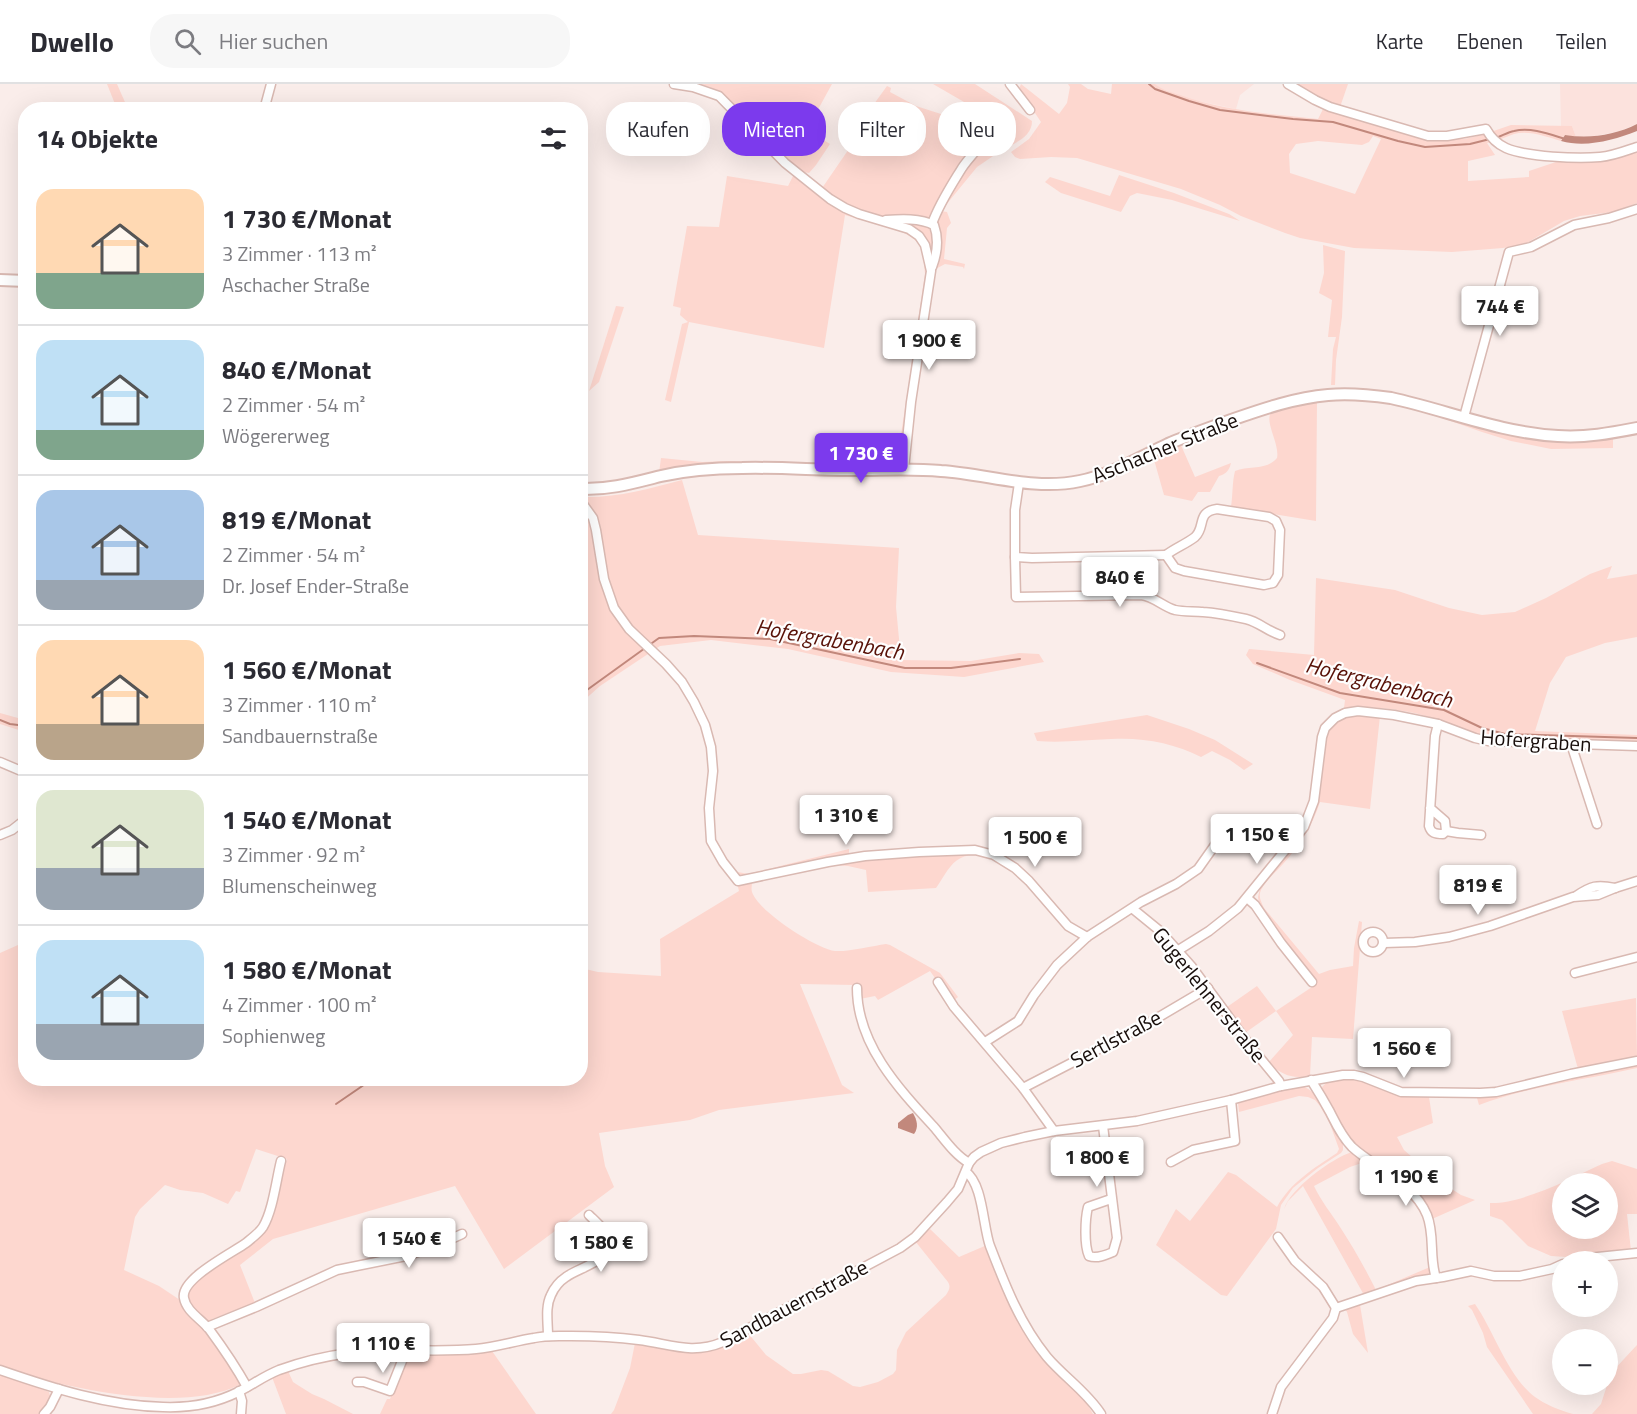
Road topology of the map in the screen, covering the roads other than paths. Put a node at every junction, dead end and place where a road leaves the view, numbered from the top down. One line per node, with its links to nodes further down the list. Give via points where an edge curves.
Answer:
1 (271, 84): 5 (street)
2 (674, 84): 10 (street, via 719,96 785,163 818,190 845,208)
3 (1010, 84): 6 (street)
4 (1288, 84): 7 (street, via 1330,107 1428,136 1487,132 1495,142 1509,149 1562,157 1601,157)
5 (266, 102)
6 (1030, 110)
7 (1637, 147)
8 (971, 156): 11 (street)
9 (1637, 209): 15 (street, via 1574,225 1531,247 1509,252)
10 (879, 220): 11 (street); 12 (street, via 919,236 928,251)
11 (932, 224): 12 (street, via 937,244)
12 (931, 270): 17 (street)
13 (0, 280): 14 (street)
14 (18, 281)
15 (1464, 417): 16 (street, Aschacher Straße, via 1560,436); 18 (street, Aschacher Straße, via 1372,395 1312,397 1263,409 1188,436 1092,478 1052,484)
16 (1637, 428)
17 (904, 469): 18 (street, Aschacher Straße, via 958,472); 19 (street, Aschacher Straße, via 710,469)
18 (1019, 483): 22 (street)
19 (588, 489)
20 (588, 511): 39 (street, via 593,518 604,579 614,608 629,629 682,682 705,725 713,771 711,841 738,880 865,856 975,850 994,855 1015,868 1068,926)
21 (1166, 555): 21 (street, via 1175,568 1184,571 1264,585 1273,583 1278,574 1280,530 1269,517 1210,510 1199,532); 22 (street)
22 (1015, 557): 23 (street, via 1016,597 1140,595 1169,608 1257,622)
23 (1280, 635)
24 (1438, 724): 25 (street, Hofergraben, via 1488,741); 29 (street); 37 (street, Hofergraben, via 1358,711 1335,717 1322,737 1317,786 1304,827)
25 (1571, 744): 26 (street, Hofergraben); 31 (street)
26 (1637, 746)
27 (0, 762): 28 (street)
28 (18, 770)
29 (1430, 808): 33 (street, via 1445,821); 33 (street, via 1430,830 1438,834)
30 (1228, 824): 38 (street, Gugerlehnerstraße, via 1198,869)
31 (1597, 824)
32 (18, 825): 34 (street)
33 (1446, 831): 35 (street)
34 (0, 835)
35 (1481, 835)
36 (1637, 881): 40 (street, via 1615,888 1589,887 1573,897 1449,937)
37 (1247, 898): 41 (street, Hofergraben, via 1224,920); 45 (street)
38 (1132, 909): 39 (street, Gugerlehnerstraße); 41 (street, Gugerlehnerstraße)
39 (1087, 937): 48 (street, Gugerlehnerstraße, via 1057,965 1018,1021)
40 (1384, 943)
41 (1177, 951): 47 (street, Gugerlehnerstraße)
42 (1637, 957): 43 (street)
43 (1575, 973)
44 (938, 982): 48 (street)
45 (1312, 982)
46 (857, 988): 58 (street, via 862,1023 882,1064)
47 (1208, 988): 51 (street, Gugerlehnerstraße); 52 (street, Sertlstraße)
48 (985, 1042): 52 (street)
49 (1637, 1061): 50 (street, Sandbauernstraße, via 1480,1093 1401,1092 1354,1075)
50 (1311, 1080): 51 (street, Sandbauernstraße); 66 (street, via 1352,1147 1410,1191 1427,1214)
51 (1281, 1086): 53 (street, Sandbauernstraße)
52 (1023, 1088): 55 (street)
53 (1231, 1100): 54 (street, Sandbauernstraße); 57 (street, via 1235,1141 1193,1150)
54 (1103, 1126): 55 (street, Sandbauernstraße); 59 (street)
55 (1054, 1131): 58 (street, Sandbauernstraße, via 1000,1143 981,1152)
56 (281, 1161): 68 (street, via 262,1228 191,1280 183,1291 186,1304)
57 (1171, 1162)
58 (968, 1168): 69 (street, Sandbauernstraße, via 947,1202 900,1248 712,1347 690,1349 621,1338); 77 (street, via 983,1209 990,1245 1024,1324 1045,1355)
59 (1111, 1199): 59 (street, via 1116,1246 1113,1252 1093,1258 1086,1250 1088,1207)
60 (590, 1215): 69 (street, via 605,1233 609,1250 554,1288 547,1307)
61 (462, 1234): 68 (street, via 406,1256 337,1270)
62 (1278, 1237): 67 (street, via 1295,1261 1323,1287)
63 (1637, 1253): 64 (street)
64 (1618, 1255)
65 (1552, 1269): 66 (street, via 1520,1276 1471,1271)
66 (1436, 1278): 67 (street)
67 (1336, 1308): 78 (street, via 1333,1318 1281,1387)
68 (207, 1327): 74 (street, via 235,1367)
69 (548, 1336): 70 (street, Sandbauernstraße, via 479,1349)
70 (405, 1349): 72 (street, via 390,1391); 74 (street, Sandbauernstraße, via 324,1358 278,1371)
71 (0, 1370): 73 (street, Sandbauernstraße)
72 (357, 1382)
73 (58, 1389): 74 (street, Sandbauernstraße, via 131,1404 184,1407); 75 (street)
74 (243, 1389): 76 (street)
75 (44, 1414)
76 (241, 1414)
77 (1101, 1414)
78 (1272, 1414)

